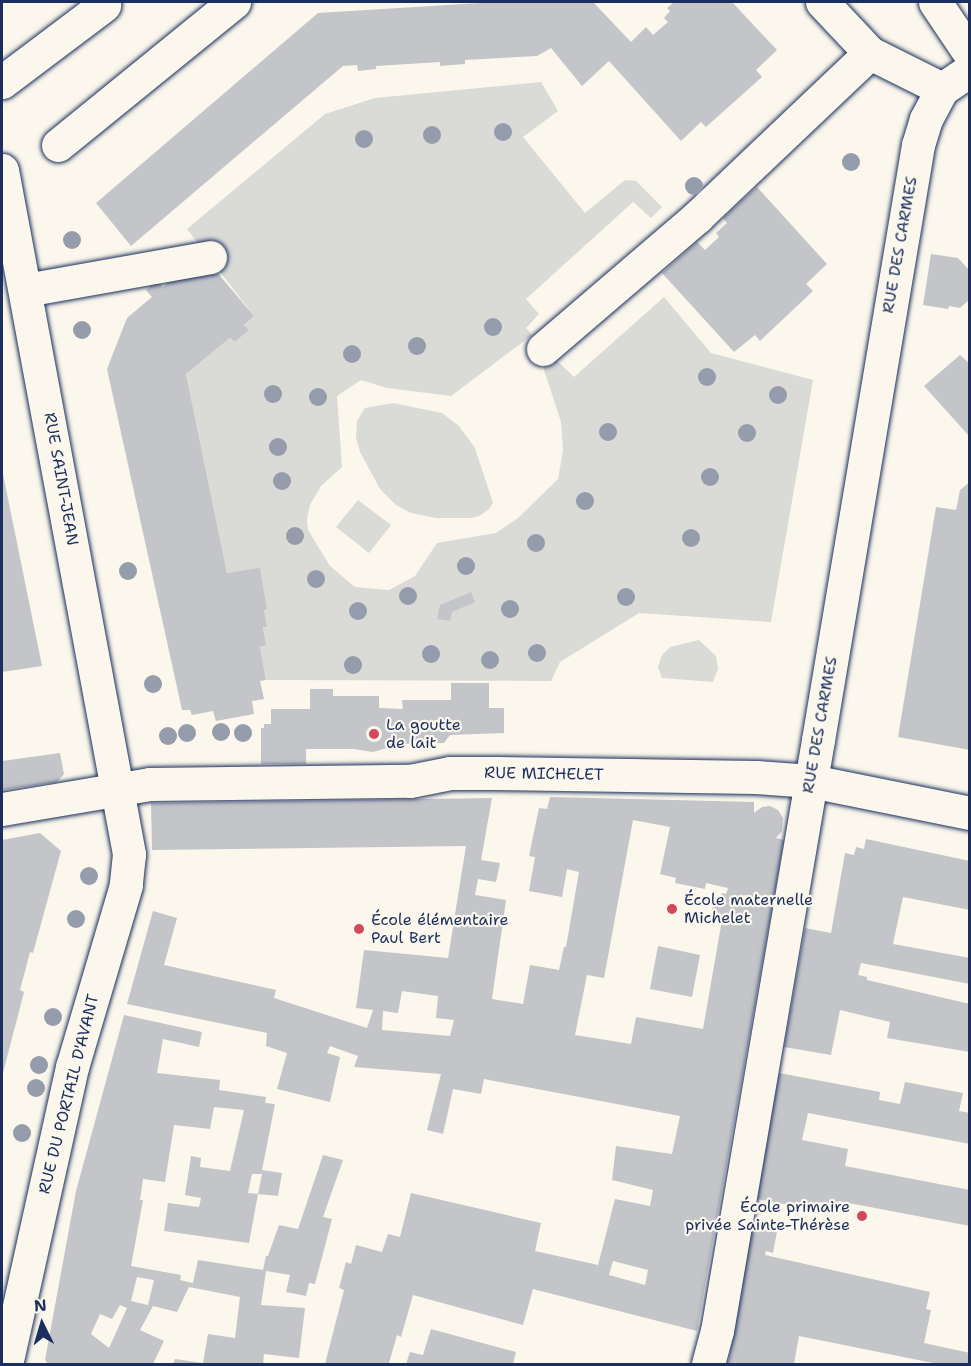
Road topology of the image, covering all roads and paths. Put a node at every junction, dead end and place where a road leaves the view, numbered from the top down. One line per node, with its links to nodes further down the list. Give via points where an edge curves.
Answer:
1 (234, 2): 10 (street)
2 (822, 2): 5 (street)
3 (935, 2): 6 (street)
4 (104, 5): 8 (street)
5 (870, 53): 9 (street); 14 (street, via 697,217)
6 (969, 54)
7 (969, 70): 9 (street, RUE DES CARMES)
8 (2, 82)
9 (942, 89): 15 (street, RUE DES CARMES, via 918,145)
10 (58, 145)
11 (2, 170): 13 (street, RUE SAINT-JEAN)
12 (210, 257): 13 (street)
13 (25, 290): 16 (street, RUE SAINT-JEAN)
14 (543, 349)
15 (811, 781): 16 (street, RUE MICHELET, via 450,773 410,781 150,784); 18 (street, RUE MICHELET); 21 (street, RUE DES CARMES)
16 (117, 788): 17 (street, RUE MICHELET); 19 (street, RUE DU PORTAIL D'AVANT, via 129,854 126,885)
17 (2, 809)
18 (969, 813)
19 (13, 1272): 20 (street, RUE DU PORTAIL D'AVANT)
20 (6, 1365)
21 (708, 1365)

